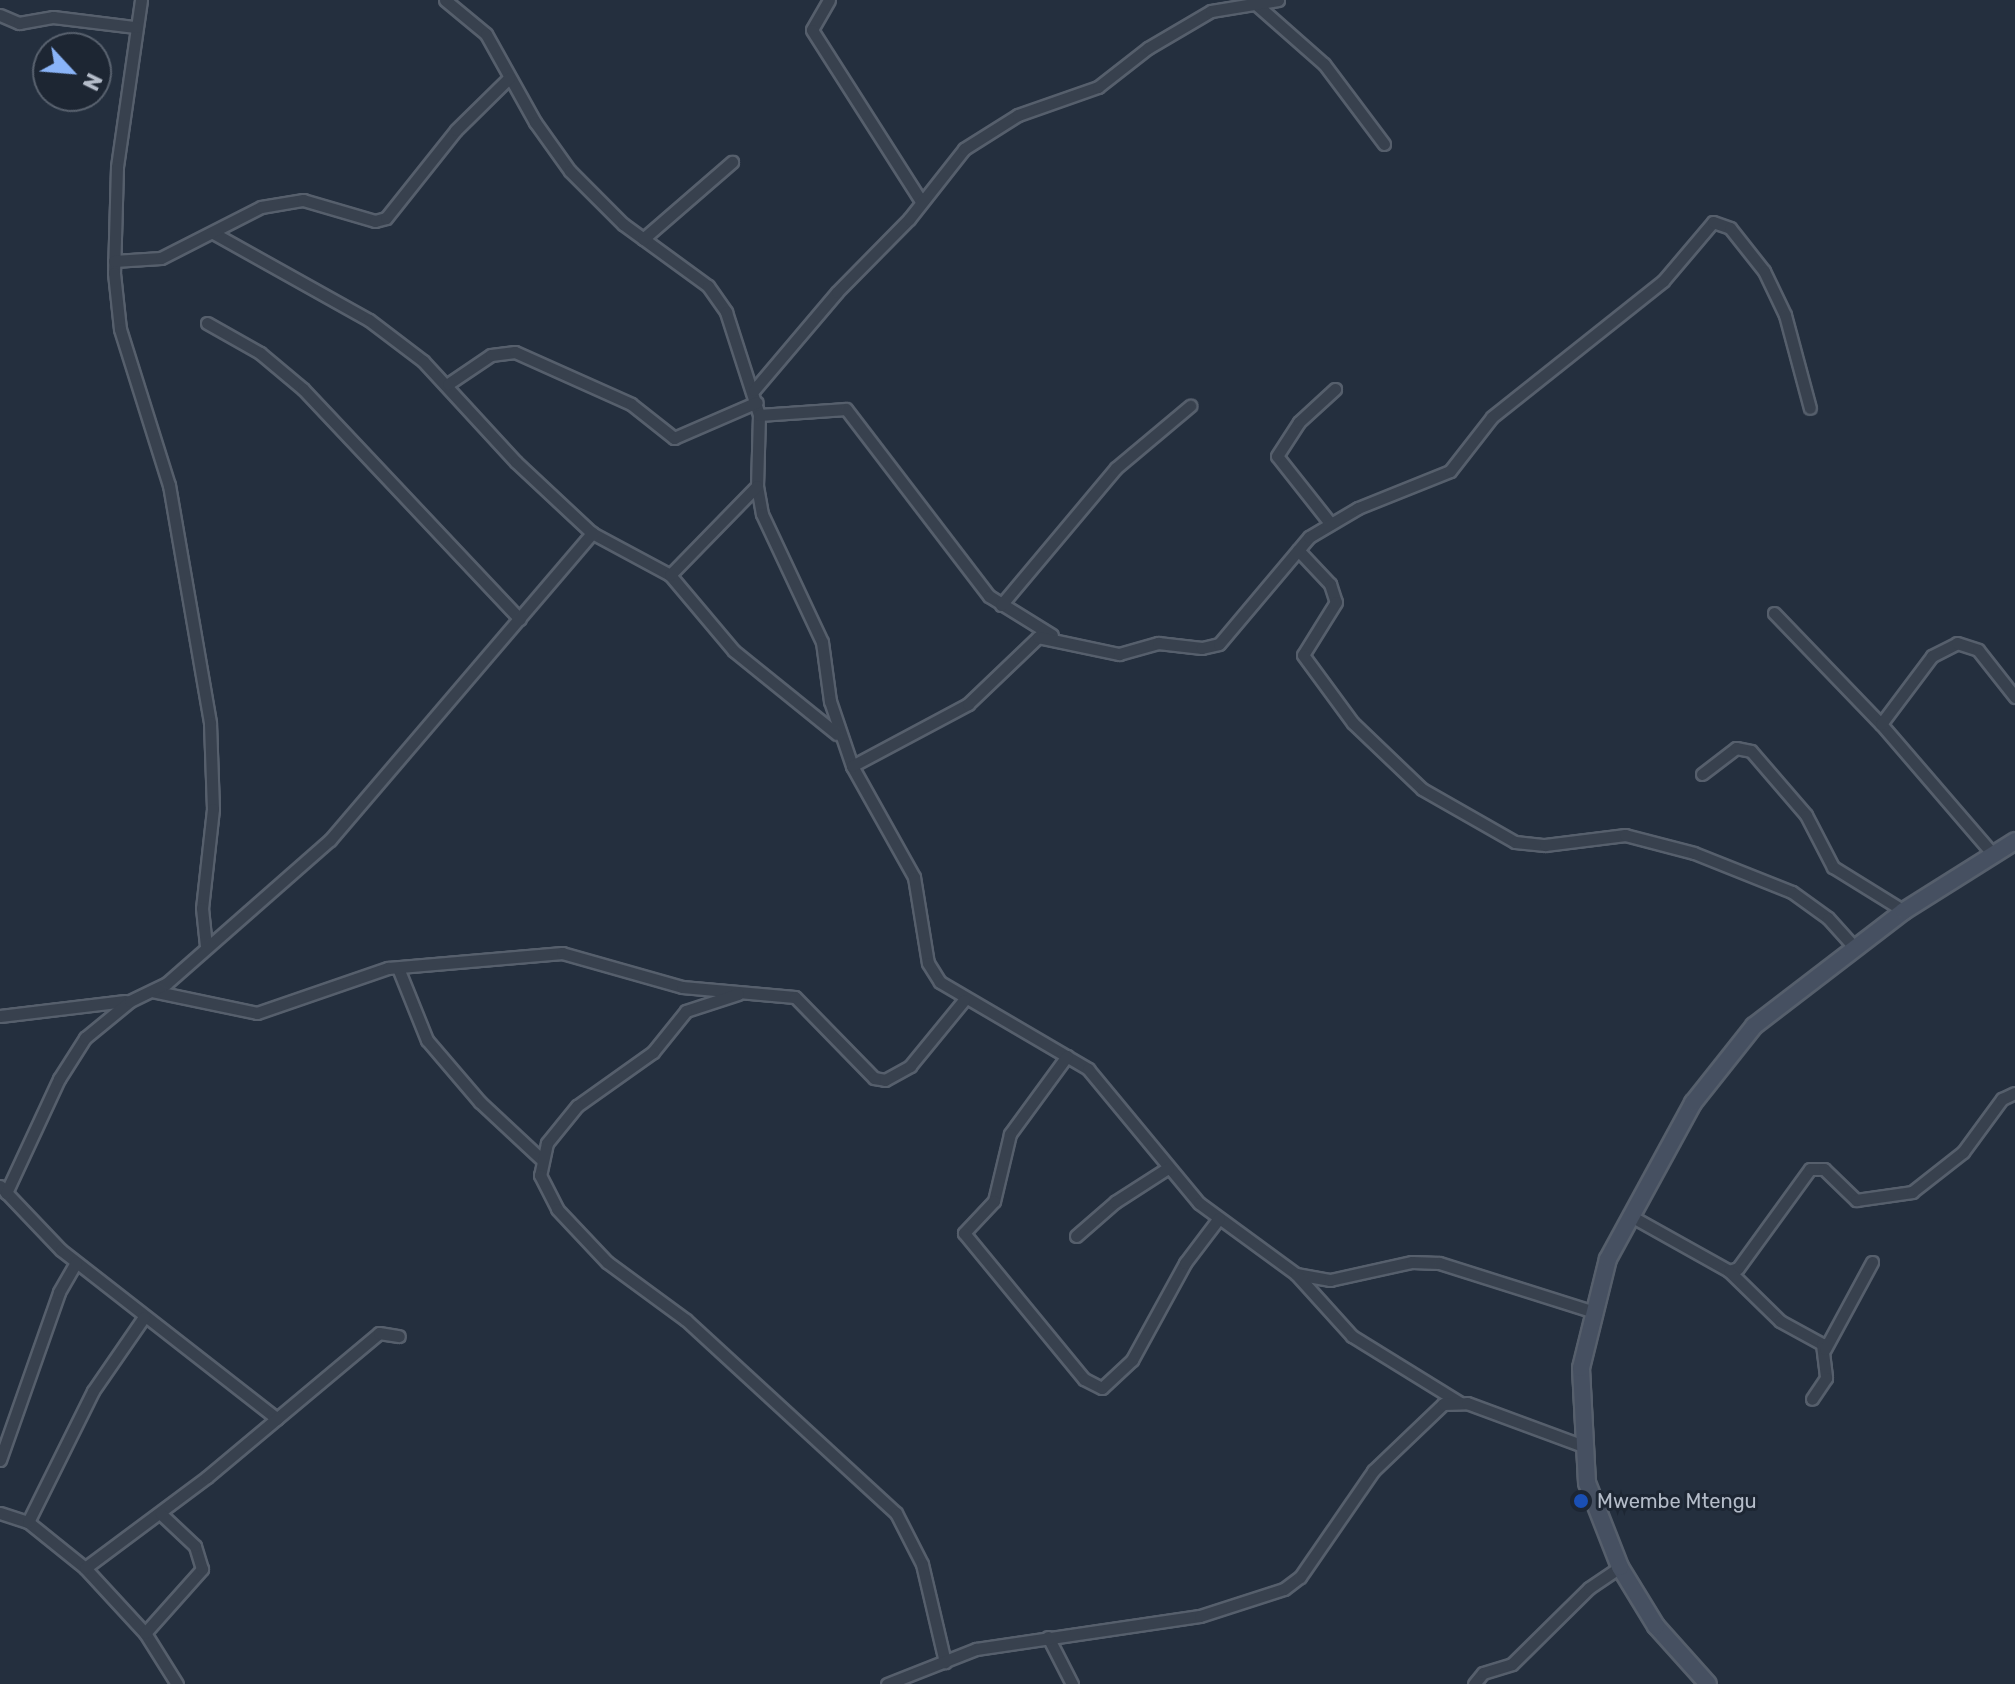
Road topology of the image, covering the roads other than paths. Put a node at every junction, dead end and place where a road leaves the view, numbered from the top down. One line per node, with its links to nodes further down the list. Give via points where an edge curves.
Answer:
1 (141, 0): 7 (street)
2 (445, 0): 8 (street, via 486,34)
3 (829, 0): 11 (street, via 812,30)
4 (1278, 0): 5 (street)
5 (1256, 4): 9 (street, via 1324,64); 11 (street, via 1211,11 1098,87 1018,115 978,139)
6 (0, 15): 7 (street, via 19,23 53,17)
7 (135, 27): 14 (street, via 117,167)
8 (509, 78): 12 (street, via 456,130 386,218 361,218 303,200 261,207); 13 (street, via 570,171)
9 (1384, 144)
10 (732, 162): 13 (street)
11 (921, 201): 18 (street)
12 (215, 234): 14 (street, via 161,258); 16 (street, via 369,320)
13 (643, 239): 18 (street, via 716,296 733,327)
14 (114, 261): 39 (street, via 120,329 169,485 210,723 213,809 202,908)
15 (207, 323): 29 (street, via 260,353 303,389)
16 (448, 384): 18 (street, via 491,355 515,352 631,404 674,438); 24 (street, via 516,462)
17 (1335, 389): 23 (street, via 1299,422 1277,456)
18 (755, 396): 21 (street)
19 (1190, 406): 27 (street, via 1116,468)
20 (1810, 408): 23 (street, via 1785,315 1764,271 1730,228 1718,221 1663,281 1492,417 1450,471)
21 (759, 415): 22 (street); 27 (street, via 835,406 853,414)
22 (757, 486): 26 (street); 33 (street, via 765,523 822,642)
23 (1330, 523): 25 (street)
24 (592, 533): 26 (street); 29 (street, via 549,577)
25 (1298, 550): 30 (street, via 1227,638 1209,648 1158,643 1108,653); 40 (street, via 1330,584 1336,602 1303,655 1353,723 1422,789 1515,842 1545,845 1625,835 1694,853 1792,892 1828,918)
26 (670, 575): 33 (street, via 734,651)
27 (1001, 605): 30 (street)
28 (1774, 613): 32 (street)
29 (520, 619): 39 (street, via 330,840)
30 (1052, 636): 34 (street, via 1027,643 982,692 949,718)
31 (2015, 697): 32 (street, via 1978,650 1957,643 1932,656)
32 (1881, 724): 37 (street)
33 (840, 737): 34 (street)
34 (852, 766): 44 (street, via 914,877 928,963 940,982)
35 (1702, 774): 38 (street, via 1736,748 1751,751 1806,815 1833,867)
36 (2015, 841): 37 (main road)
37 (1993, 854): 38 (main road)
38 (1904, 911): 40 (main road)
39 (206, 947): 42 (street)
40 (1854, 947): 52 (main road, via 1754,1026 1720,1064)
41 (398, 968): 42 (street, via 354,976 257,1013); 43 (street, via 551,952 609,963 670,984); 49 (street, via 427,1040 480,1102)
42 (152, 991): 45 (street)
43 (738, 994): 44 (street, via 799,999 874,1078 885,1080 910,1066); 49 (street, via 686,1011 648,1056 577,1106)
44 (964, 1000): 47 (street)
45 (130, 1001): 46 (street); 51 (street, via 75,1052)
46 (0, 1016)
47 (1067, 1056): 50 (street, via 1104,1083); 53 (street, via 1010,1134 994,1201 964,1233 1084,1379 1102,1388 1132,1360 1185,1263)
48 (2015, 1093): 57 (street, via 2002,1099 1963,1152 1912,1192 1856,1200 1824,1169 1810,1169 1744,1265)
49 (540, 1158): 75 (street, via 540,1175 557,1209 607,1262 686,1320 896,1513 922,1564)
50 (1168, 1168): 53 (street); 54 (street, via 1115,1202)
51 (3, 1189): 55 (street)
52 (1629, 1215): 57 (street); 59 (main road)
53 (1219, 1218): 58 (street)
54 (1076, 1236)
55 (76, 1262): 60 (street, via 120,1291); 67 (street, via 59,1292)
56 (1872, 1262): 62 (street)
57 (1729, 1271): 62 (street, via 1780,1321)
58 (1296, 1274): 59 (street, via 1330,1280 1412,1262 1439,1263); 64 (street, via 1352,1336)
59 (1591, 1311): 66 (main road, via 1581,1368)
60 (144, 1317): 65 (street); 70 (street, via 93,1391)
61 (399, 1336): 65 (street, via 381,1331)
62 (1825, 1349): 63 (street, via 1826,1378)
63 (1812, 1399)
64 (1459, 1402): 66 (street); 74 (street, via 1438,1407 1373,1471 1300,1577 1284,1589 1200,1616)
65 (277, 1419): 69 (street)
66 (1583, 1446): 71 (main road, via 1599,1521)
67 (0, 1460)
68 (0, 1513): 70 (street)
69 (161, 1514): 72 (street); 73 (street, via 195,1546 202,1569)
70 (28, 1522): 72 (street)
71 (1620, 1567): 80 (street, via 1557,1617 1512,1664 1483,1673); 81 (main road, via 1656,1626)
72 (85, 1568): 73 (street)
73 (145, 1633): 77 (street)
74 (1048, 1637): 75 (street, via 976,1649); 79 (street)
75 (945, 1662): 76 (street)
76 (901, 1682): 78 (street)
77 (177, 1684)
78 (887, 1684)
79 (1072, 1684)
80 (1474, 1684)
81 (1708, 1684)

